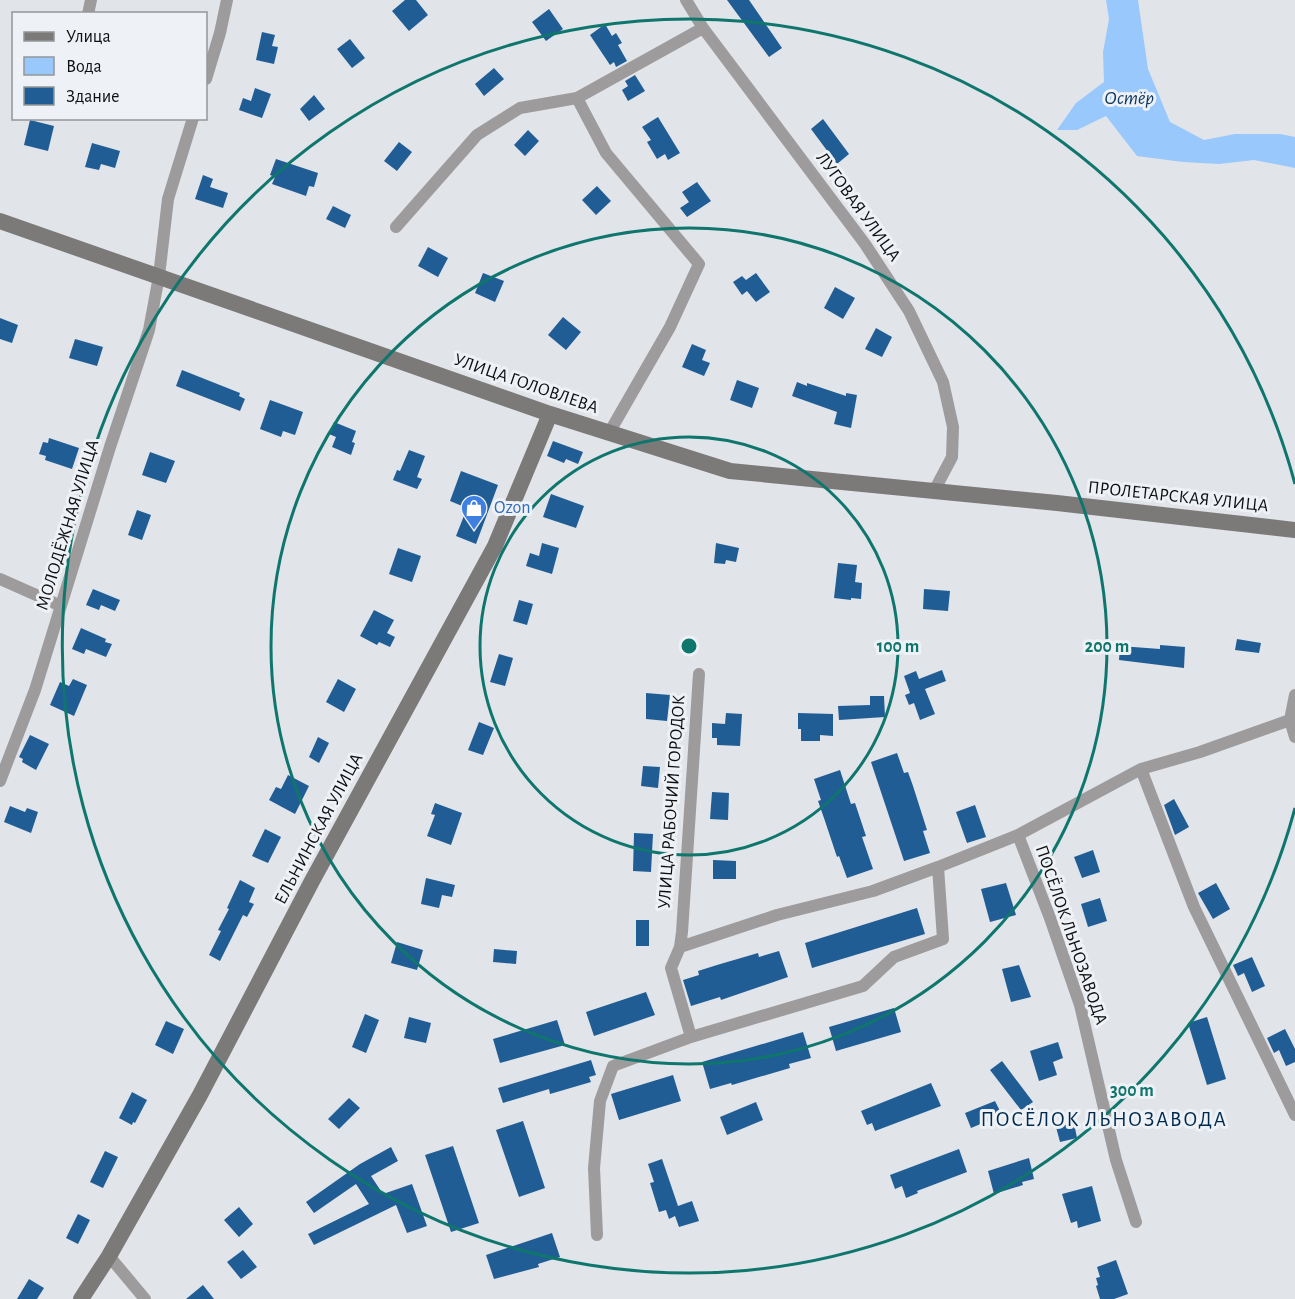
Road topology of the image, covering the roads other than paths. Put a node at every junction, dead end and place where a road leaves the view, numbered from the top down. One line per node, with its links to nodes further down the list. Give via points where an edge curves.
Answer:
1 (226, 0): 4 (street)
2 (686, 0): 3 (street, ЛУГОВАЯ УЛИЦА)
3 (703, 28): 5 (street); 12 (street, ЛУГОВАЯ УЛИЦА, via 865,244 909,311 943,382 953,427 952,456)
4 (207, 76)
5 (577, 98): 8 (street, via 520,108 477,135); 11 (street, via 606,153 699,264 670,327)
6 (192, 120): 9 (street, МОЛОДЁЖНАЯ УЛИЦА, via 168,199)
7 (0, 221): 9 (main road, УЛИЦА ГОЛОВЛЕВА)
8 (396, 227)
9 (159, 276): 10 (main road, УЛИЦА ГОЛОВЛЕВА); 16 (street, МОЛОДЁЖНАЯ УЛИЦА, via 149,330)
10 (550, 414): 11 (main road, УЛИЦА ГОЛОВЛЕВА); 30 (main road, ЕЛЬНИНСКАЯ УЛИЦА, via 495,546 200,1095)
11 (609, 433): 12 (main road, УЛИЦА ГОЛОВЛЕВА, via 730,471)
12 (934, 491): 13 (main road, УЛИЦА ГОЛОВЛЕВА)
13 (1058, 503): 14 (main road, ПРОЛЕТАРСКАЯ УЛИЦА)
14 (1295, 530)
15 (0, 579): 16 (street)
16 (61, 606): 22 (street, МОЛОДЁЖНАЯ УЛИЦА, via 35,690)
17 (699, 674): 25 (street, УЛИЦА РАБОЧИЙ ГОРОДОК)
18 (1295, 695): 19 (street)
19 (1290, 720): 20 (street); 21 (street, ПОСЁЛОК ЛЬНОЗАВОДА)
20 (1295, 737)
21 (1141, 769): 23 (street, ПОСЁЛОК ЛЬНОЗАВОДА); 27 (street, via 1194,907)
22 (0, 781)
23 (1018, 835): 24 (street, ПОСЁЛОК ЛЬНОЗАВОДА); 28 (street, ПОСЁЛОК ЛЬНОЗАВОДА, via 1080,1005 1116,1160)
24 (938, 867): 25 (street, ПОСЁЛОК ЛЬНОЗАВОДА, via 873,891 777,915); 26 (street, via 943,939 894,957 863,986)
25 (680, 947): 26 (street, УЛИЦА РАБОЧИЙ ГОРОДОК, via 671,969)
26 (691, 1037): 29 (street, via 613,1066 600,1101 594,1168)
27 (1295, 1115)
28 (1136, 1222)
29 (597, 1235)
30 (109, 1256): 31 (main road, ЕЛЬНИНСКАЯ УЛИЦА); 32 (street)
31 (81, 1299)
32 (145, 1299)

